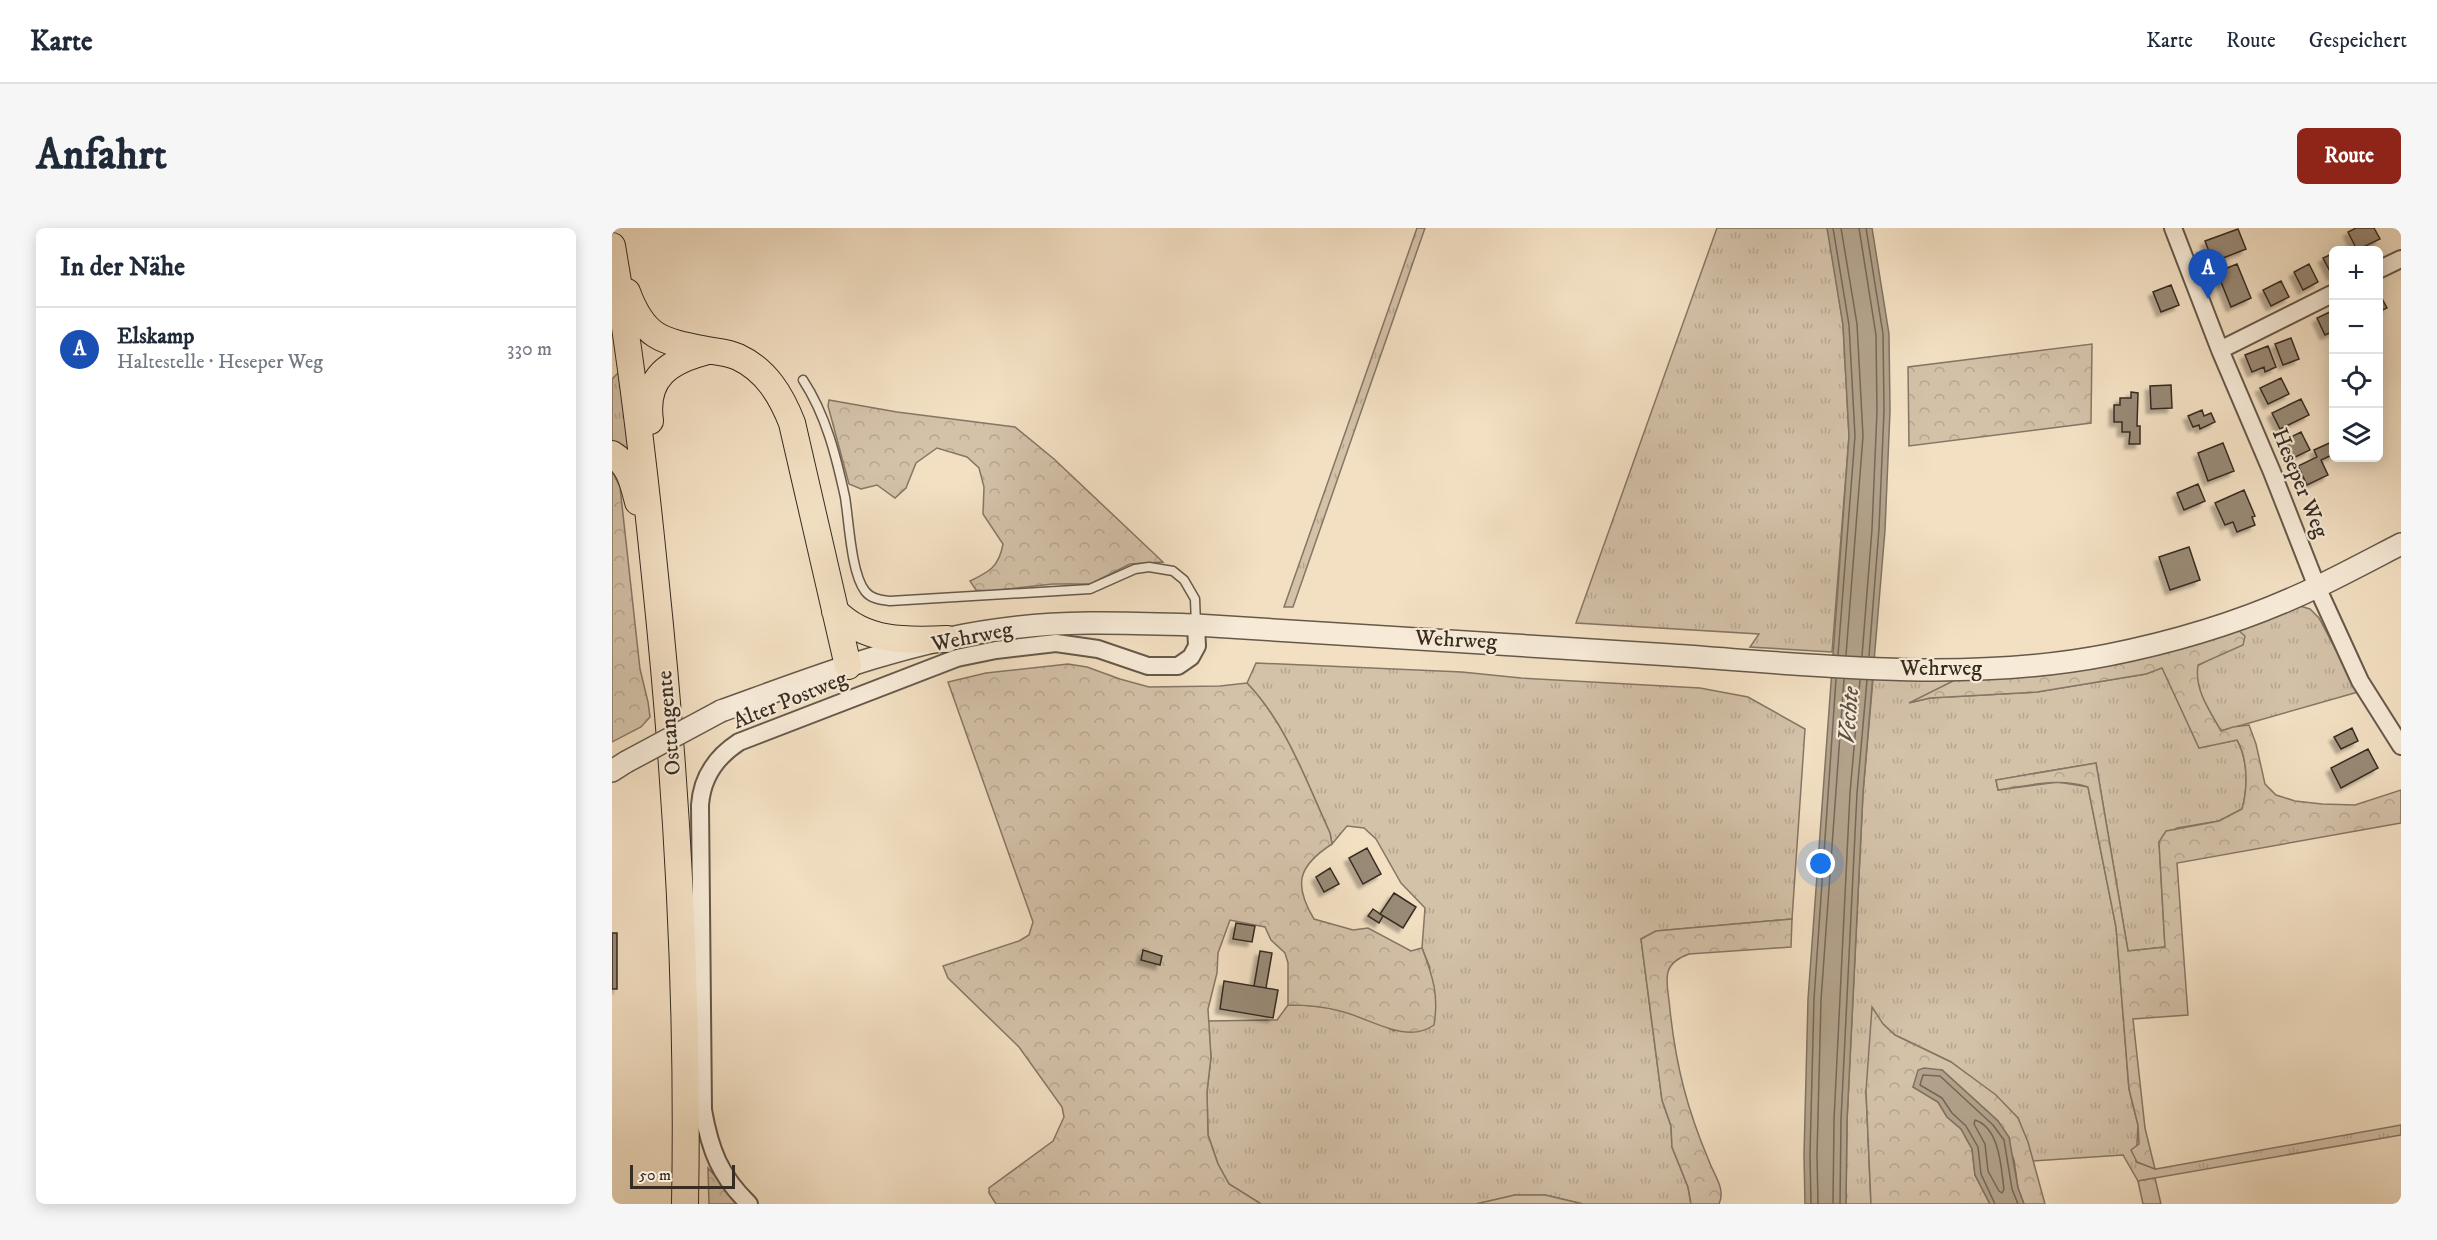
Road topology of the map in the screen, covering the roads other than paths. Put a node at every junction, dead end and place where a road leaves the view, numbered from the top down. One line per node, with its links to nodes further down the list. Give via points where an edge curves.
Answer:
1 (2173, 228): 7 (street, Heseper Weg)
2 (613, 252): 6 (main road); 8 (main road, via 634,309 646,328 657,336); 11 (main road, Osttangente)
3 (2401, 259): 4 (street)
4 (2383, 268)
5 (2329, 296): 7 (street)
6 (612, 347)
7 (2220, 350): 14 (street, Heseper Weg)
8 (710, 351): 11 (main road, via 674,363 650,390 648,408 653,442); 15 (main road, via 738,357 757,369 784,403 792,423)
9 (803, 380): 16 (lane, via 829,433 856,570 869,596 905,600 1090,589 1136,568 1149,567 1173,571 1184,579 1195,599)
10 (612, 454): 13 (main road, via 634,481)
11 (649, 502): 13 (main road, Osttangente)
12 (2401, 544): 14 (street, Wehrweg)
13 (654, 560): 21 (main road, Osttangente, via 677,821)
14 (2317, 587): 16 (street, Wehrweg, via 2239,619 2167,640 2108,655 2009,667 1806,664); 19 (street, Heseper Weg, via 2360,681)
15 (835, 611): 17 (main road, via 846,623 878,636 909,641); 18 (main road)
16 (1196, 625): 17 (street, Wehrweg, via 1051,624); 22 (street, Alter Postweg, via 1197,646 1191,657 1178,666 1148,666 1098,650 1056,643 957,658 739,742 713,765 700,805 703,1110 723,1172)
17 (947, 639): 18 (street, Wehrweg)
18 (848, 666): 20 (street, Wehrweg, bridge, via 721,711)
19 (2401, 746)
20 (619, 767)
21 (686, 1204)
22 (749, 1204)

